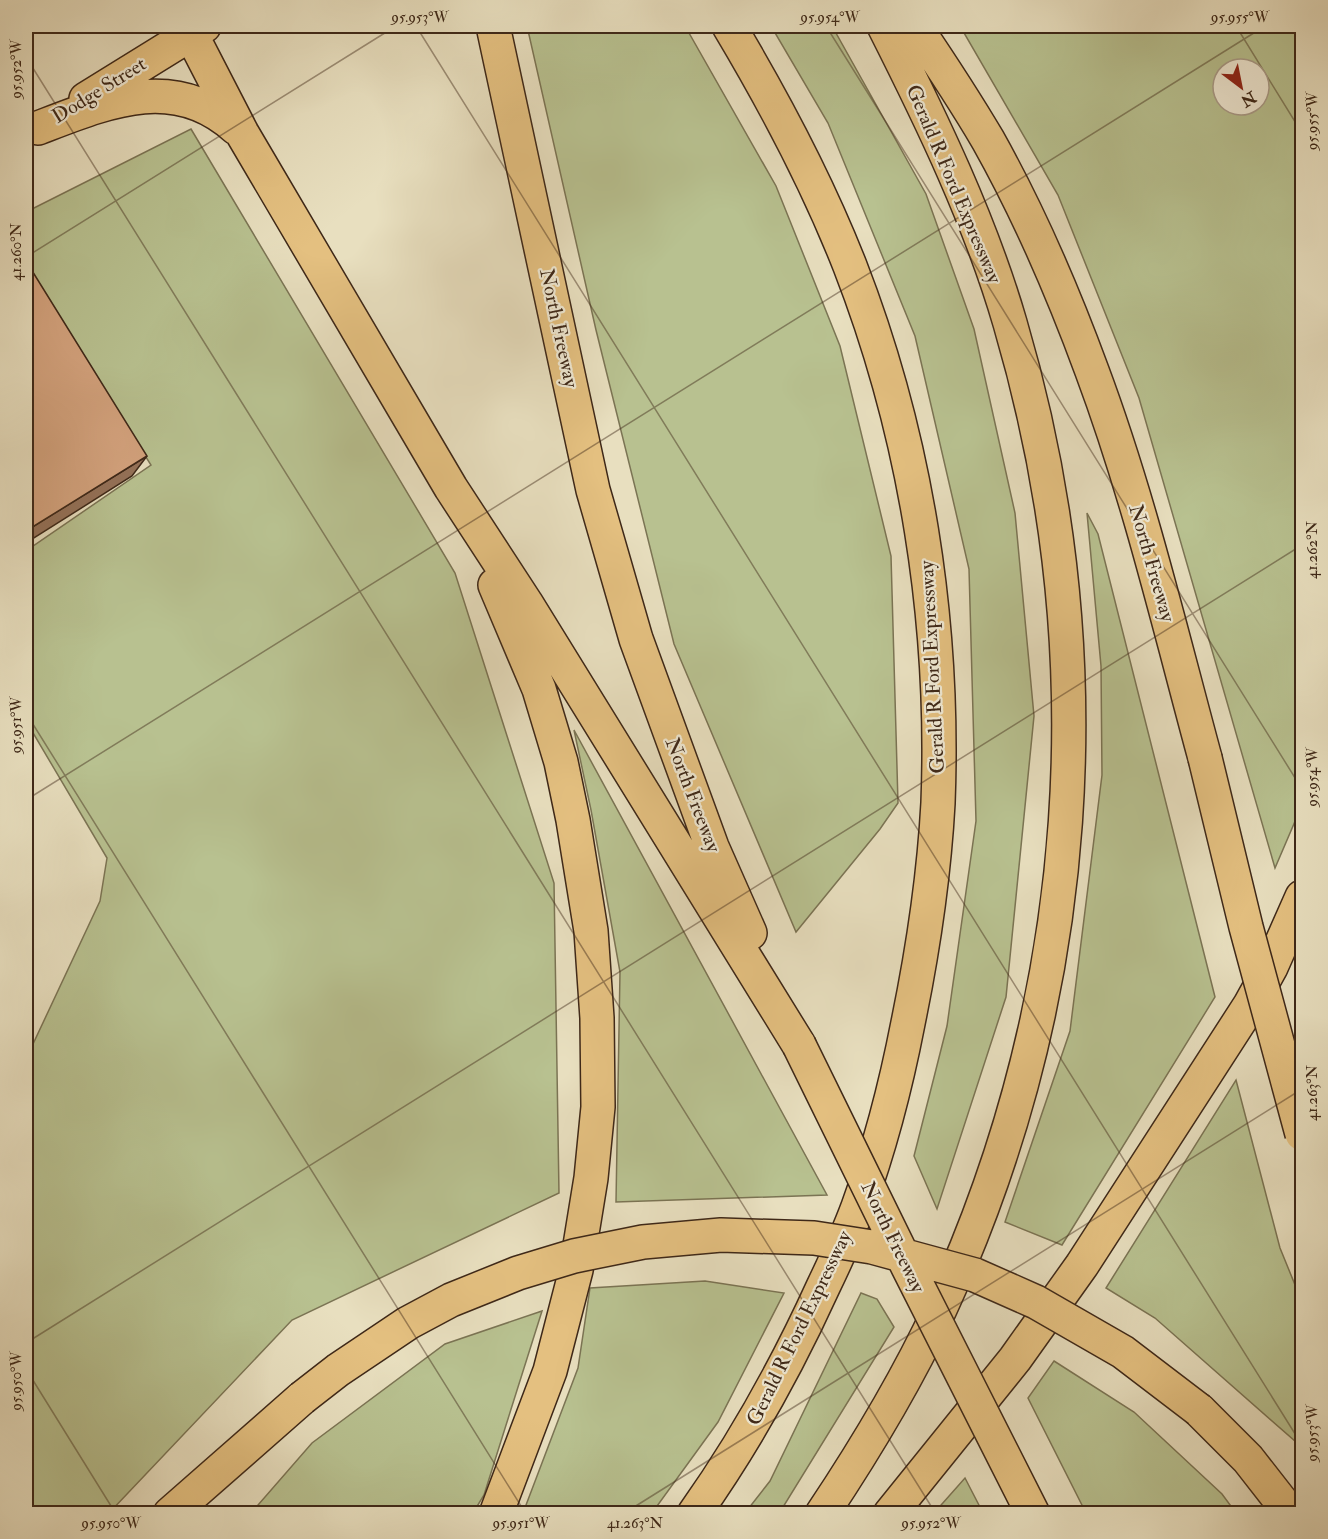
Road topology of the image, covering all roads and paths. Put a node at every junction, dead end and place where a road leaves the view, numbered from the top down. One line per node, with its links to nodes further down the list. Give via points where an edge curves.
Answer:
1 (493, 26): 10 (highway, North Freeway, via 593,490 636,639 712,847)
2 (729, 26): 17 (highway, Gerald R Ford Expressway, via 812,176 850,267 883,362 925,546 939,753 934,851 920,960 891,1097 858,1207 779,1379)
3 (884, 26): 18 (highway, Gerald R Ford Expressway, via 974,224 1009,319 1027,386 1045,463 1060,563 1068,667 1069,768 1062,865 1048,963 1029,1054 1002,1150 956,1272 927,1335)
4 (915, 26): 11 (highway, North Freeway, bridge, via 988,140 1034,230 1108,414 1205,758)
5 (197, 30): 6 (highway, Dodge Street); 7 (highway)
6 (32, 132): 7 (highway, via 111,102 160,96 197,103)
7 (242, 133): 8 (highway)
8 (451, 488): 10 (highway); 16 (highway, via 539,689 561,762 591,931 597,1018 598,1107 576,1270 550,1371)
9 (1302, 897): 19 (highway, via 1250,1005 1082,1265 1015,1359)
10 (799, 1045): 20 (highway, North Freeway, bridge)
11 (1302, 1134)
12 (302, 1398): 13 (highway, bridge, via 408,1323 451,1300 518,1273 574,1256 643,1242 721,1235 814,1238 872,1247 975,1275 1036,1302 1123,1352 1199,1410 1248,1459); 14 (highway); 15 (highway)
13 (1286, 1508)
14 (170, 1514)
15 (196, 1514)
16 (495, 1514)
17 (694, 1514)
18 (822, 1514)
19 (890, 1514)
20 (1033, 1514)

